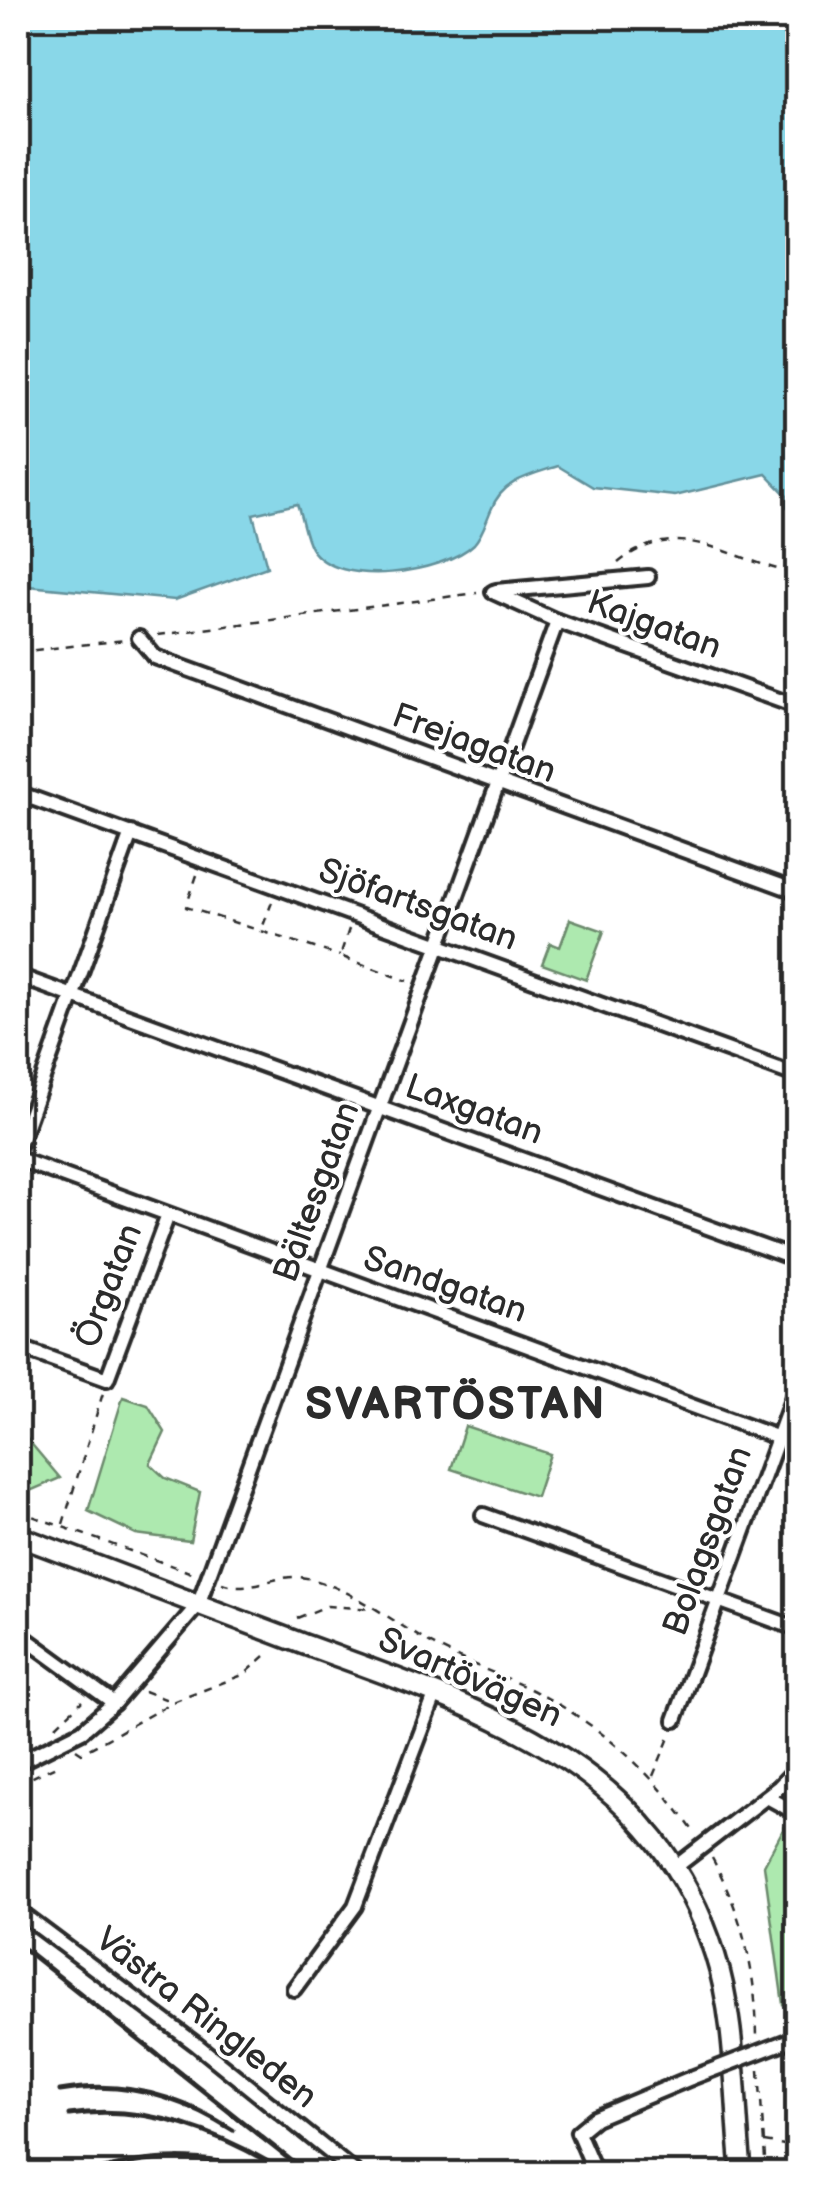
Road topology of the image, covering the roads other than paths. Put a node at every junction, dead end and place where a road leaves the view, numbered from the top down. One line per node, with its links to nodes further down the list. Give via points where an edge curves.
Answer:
1 (648, 578): 2 (street, Kajgatan, via 493,592)
2 (557, 621): 4 (street, Kajgatan); 5 (street, Bältesgatan)
3 (139, 638): 5 (street, Frejagatan, via 154,656)
4 (798, 707)
5 (496, 785): 8 (street, Frejagatan); 9 (street, Bältesgatan)
6 (18, 792): 7 (street, Sjöfartsgatan)
7 (132, 833): 9 (street, Sjöfartsgatan); 11 (street)
8 (798, 892)
9 (440, 945): 12 (street, Sjöfartsgatan); 13 (street, Bältesgatan)
10 (18, 976): 11 (street, Laxgatan)
11 (73, 996): 13 (street, Laxgatan); 14 (street)
12 (798, 1076)
13 (380, 1108): 17 (street, Laxgatan); 18 (street, Bältesgatan)
14 (18, 1148)
15 (18, 1160): 16 (street, Sandgatan)
16 (168, 1215): 18 (street, Sandgatan); 19 (street, Örgatan, via 107,1379)
17 (798, 1260)
18 (319, 1273): 21 (street, Sandgatan); 26 (street, Bältesgatan)
19 (18, 1347)
20 (798, 1383): 21 (street, Bolagsgatan)
21 (778, 1438): 22 (street, Sandgatan); 25 (street, Bolagsgatan)
22 (798, 1445)
23 (483, 1514): 25 (street)
24 (18, 1536): 26 (main road, Svartövägen)
25 (718, 1600): 27 (street); 31 (street, Bolagsgatan)
26 (198, 1605): 29 (main road, Svartövägen); 30 (street, Bältesgatan)
27 (798, 1629)
28 (18, 1634): 30 (street)
29 (436, 1693): 36 (main road, Svartövägen, via 512,1724 580,1767 631,1812); 38 (street, via 356,1906)
30 (114, 1703): 32 (street, Bältesgatan, via 66,1740)
31 (675, 1720)
32 (18, 1763)
33 (798, 1767): 34 (street)
34 (767, 1797): 35 (street); 36 (street)
35 (798, 1814)
36 (673, 1869): 42 (main road, Svartövägen, via 716,1955)
37 (18, 1910): 40 (street, Västra Ringleden)
38 (294, 1990)
39 (792, 2039): 41 (street, bridge, via 595,2118 578,2132)
40 (356, 2174)
41 (596, 2174)
42 (742, 2174)

